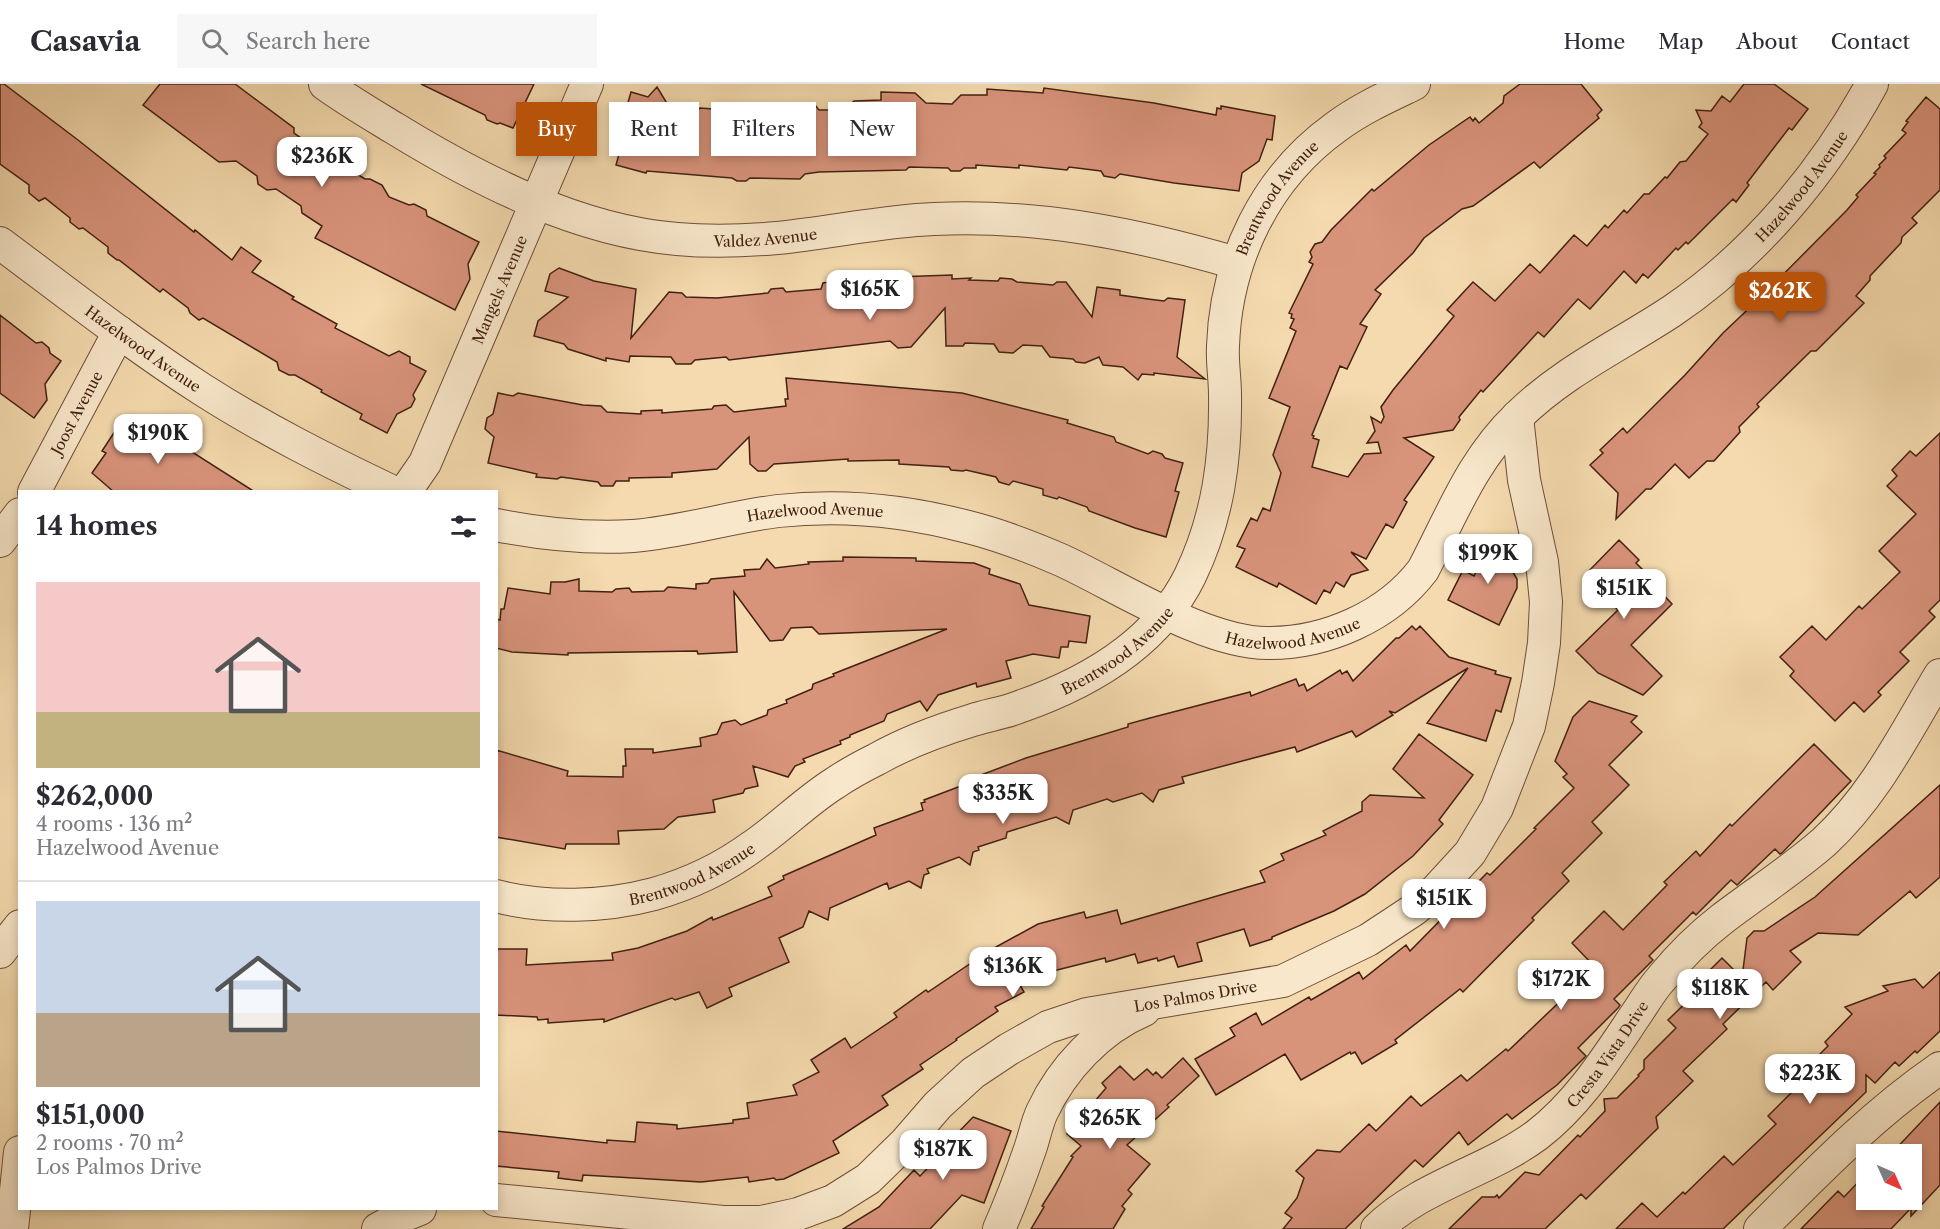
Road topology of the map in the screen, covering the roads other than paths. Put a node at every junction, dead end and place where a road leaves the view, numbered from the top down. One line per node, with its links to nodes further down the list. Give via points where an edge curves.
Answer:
1 (325, 84): 5 (street, Valdez Avenue, via 430,150)
2 (587, 84): 5 (street, Mangels Avenue)
3 (1414, 84): 7 (street, Brentwood Avenue, via 1368,106 1300,158 1254,222)
4 (1872, 84): 9 (street, Hazelwood Avenue, via 1824,160 1732,263 1675,309 1548,387)
5 (537, 202): 7 (street, Valdez Avenue, via 616,229 675,239 768,239 884,223 989,219 1093,228); 12 (street, Mangels Avenue, via 425,463)
6 (0, 243): 8 (street, Hazelwood Avenue)
7 (1236, 263): 16 (street, Brentwood Avenue, via 1223,338 1224,442 1220,487 1190,576)
8 (118, 333): 10 (street, Joost Avenue); 11 (street, Hazelwood Avenue, via 196,386 300,447)
9 (1517, 417): 16 (street, Hazelwood Avenue, via 1473,470 1413,583 1375,612 1341,631 1306,641 1267,643 1236,639); 21 (street, Los Palmos Drive, via 1524,480 1542,562 1546,602 1544,643 1529,726 1485,829 1470,853 1437,889 1415,909 1368,940 1283,981)
10 (35, 490)
11 (389, 490)
12 (406, 490)
13 (18, 517): 15 (street)
14 (498, 525): 16 (street, Hazelwood Avenue, via 585,537 683,529 780,511 828,508 919,516 1014,541)
15 (0, 541)
16 (1167, 613): 18 (street, Brentwood Avenue, via 1133,647 1063,690 927,735 881,756 832,784 752,848 704,876 652,894 607,902 559,904)
17 (1940, 675): 29 (street, Cresta Vista Drive, via 1875,784 1852,814 1823,843 1690,947 1659,980 1568,1107 1506,1155 1426,1193)
18 (498, 896)
19 (18, 929): 20 (street)
20 (0, 952)
21 (1167, 1000): 24 (street, Los Palmos Drive, via 1087,1014 1048,1028 1009,1049 973,1072 868,1179 833,1201 798,1215 761,1222 723,1222); 28 (street, via 1110,1030 1084,1051 1060,1079 1041,1114)
22 (1940, 1068): 30 (street, via 1876,1117)
23 (18, 1171): 26 (street)
24 (498, 1200)
25 (417, 1210): 27 (street)
26 (12, 1229)
27 (378, 1229)
28 (999, 1229)
29 (1377, 1229)
30 (1760, 1229)

